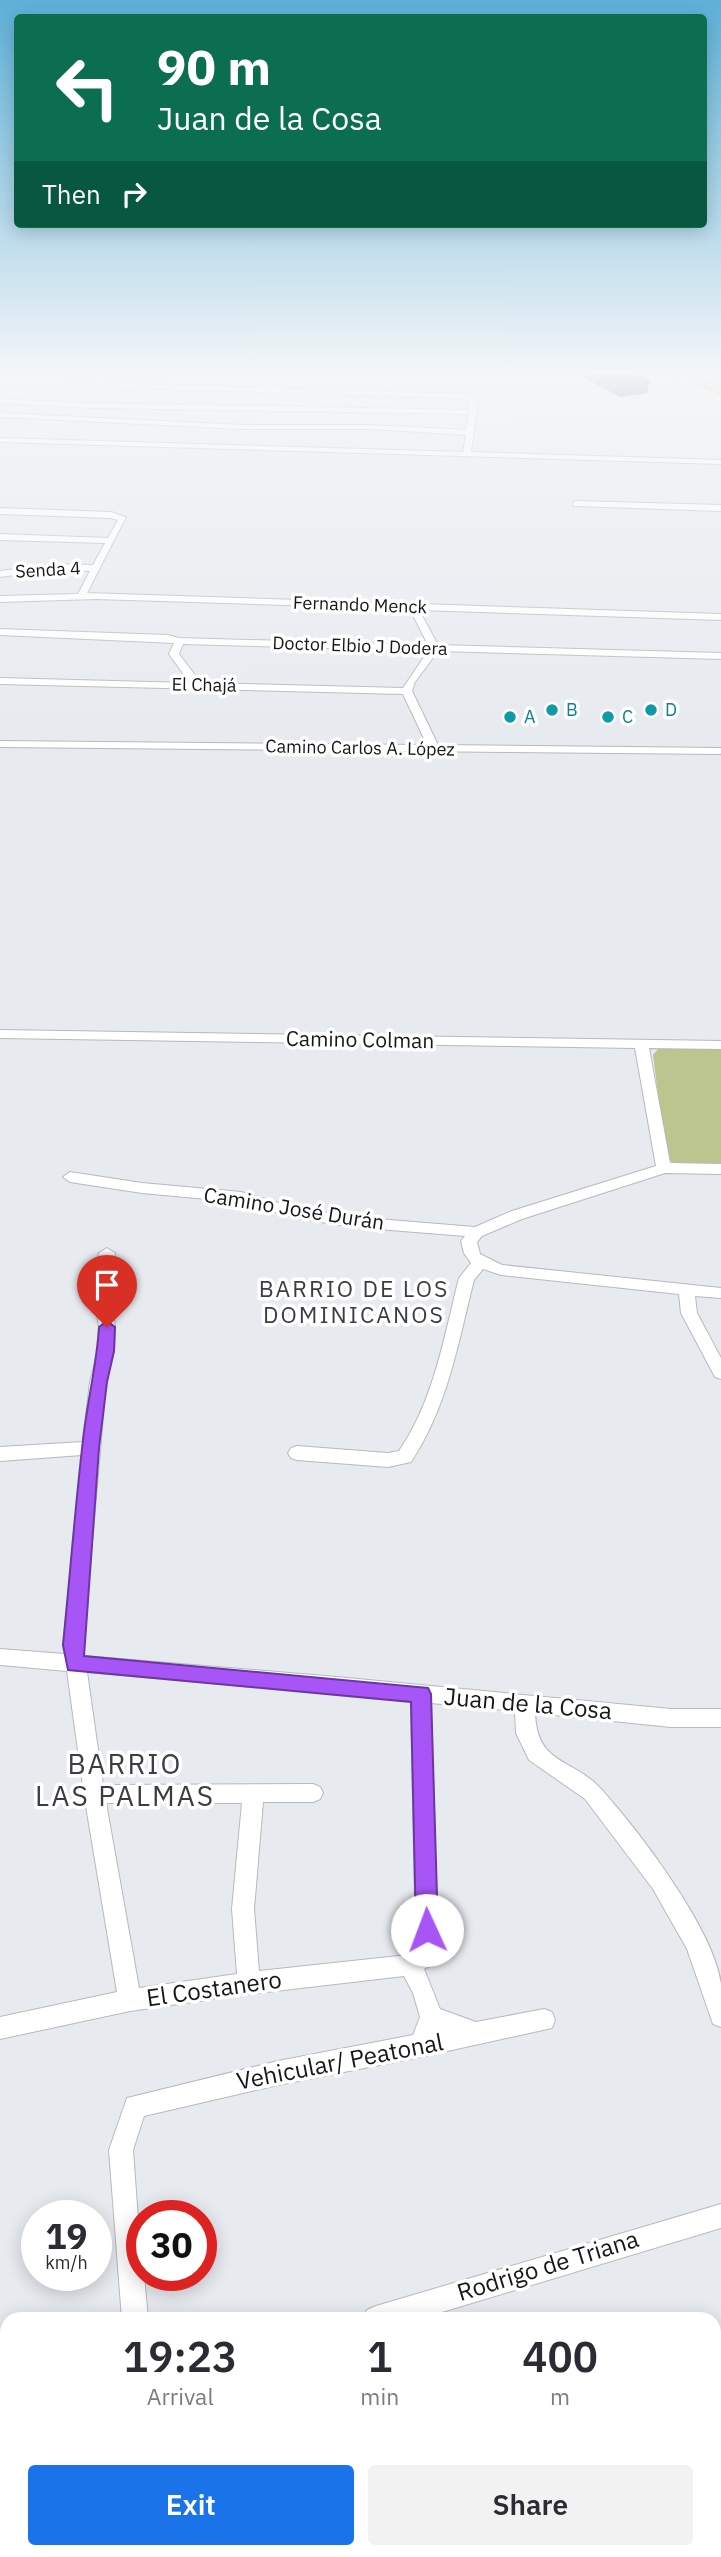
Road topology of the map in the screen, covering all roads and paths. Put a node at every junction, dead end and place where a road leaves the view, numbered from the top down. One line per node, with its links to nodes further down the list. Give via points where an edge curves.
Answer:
1 (576, 504): 2 (street)
2 (721, 508)
3 (2, 511): 4 (street); 6 (street, via 122,517)
4 (0, 525)
5 (0, 537): 6 (street)
6 (111, 541): 7 (street)
7 (96, 568): 8 (street, Senda 4); 9 (street)
8 (0, 573)
9 (81, 596): 10 (street, Fernando Menck); 11 (street, Fernando Menck)
10 (0, 598)
11 (412, 607): 12 (street, Fernando Menck); 15 (street)
12 (721, 617)
13 (0, 632): 14 (street, Doctor Elbio J Dodera)
14 (179, 641): 15 (street, Doctor Elbio J Dodera); 18 (street, via 174,654)
15 (434, 648): 16 (street, Doctor Elbio J Dodera); 19 (street)
16 (721, 656)
17 (0, 681): 18 (street, El Chajá)
18 (197, 685): 19 (street, El Chajá)
19 (407, 691): 21 (street)
20 (0, 744): 21 (street, Camino Carlos A. López)
21 (434, 749): 22 (street, Camino Carlos A. López)
22 (721, 751)
23 (0, 1034): 24 (street, Camino Colman)
24 (641, 1044): 25 (street, Camino Colman); 26 (street)
25 (721, 1045)
26 (664, 1168): 27 (street, Camino José Durán); 29 (street, Camino José Durán)
27 (721, 1169)
28 (70, 1177): 29 (street, Camino José Durán, via 241,1197 296,1213 354,1222)
29 (477, 1232): 31 (street, via 469,1249)
30 (107, 1253): 35 (street, via 101,1286 106,1351)
31 (480, 1263): 32 (street, via 500,1270); 36 (street, via 467,1278 432,1407 405,1457 388,1460)
32 (687, 1290): 33 (street); 34 (street, via 689,1312)
33 (721, 1293)
34 (721, 1373)
35 (90, 1448): 37 (street); 39 (street)
36 (297, 1453)
37 (0, 1454)
38 (0, 1657): 39 (street, Juan de la Cosa)
39 (75, 1664): 40 (street, Juan de la Cosa); 44 (street)
40 (421, 1694): 41 (street, Juan de la Cosa); 46 (street)
41 (525, 1704): 42 (street, Juan de la Cosa, via 671,1718); 49 (street, via 526,1733 536,1754 592,1793 662,1882 697,1945)
42 (721, 1718)
43 (313, 1793): 45 (street)
44 (94, 1794): 45 (street); 48 (street, via 123,1938)
45 (253, 1795): 47 (street, via 243,1909)
46 (419, 1961): 47 (street, El Costanero); 50 (street)
47 (249, 1983): 48 (street, El Costanero)
48 (130, 2000): 52 (street, El Costanero)
49 (721, 2016)
50 (431, 2017): 53 (street); 54 (street)
51 (544, 2020): 53 (street, Vehicular/ Peatonal)
52 (0, 2028)
53 (477, 2034): 54 (street, Vehicular/ Peatonal)
54 (420, 2046): 56 (street, Vehicular/ Peatonal, via 135,2106 121,2150)
55 (721, 2216): 57 (street, Rodrigo de Triana)
56 (134, 2312)
57 (399, 2312)

